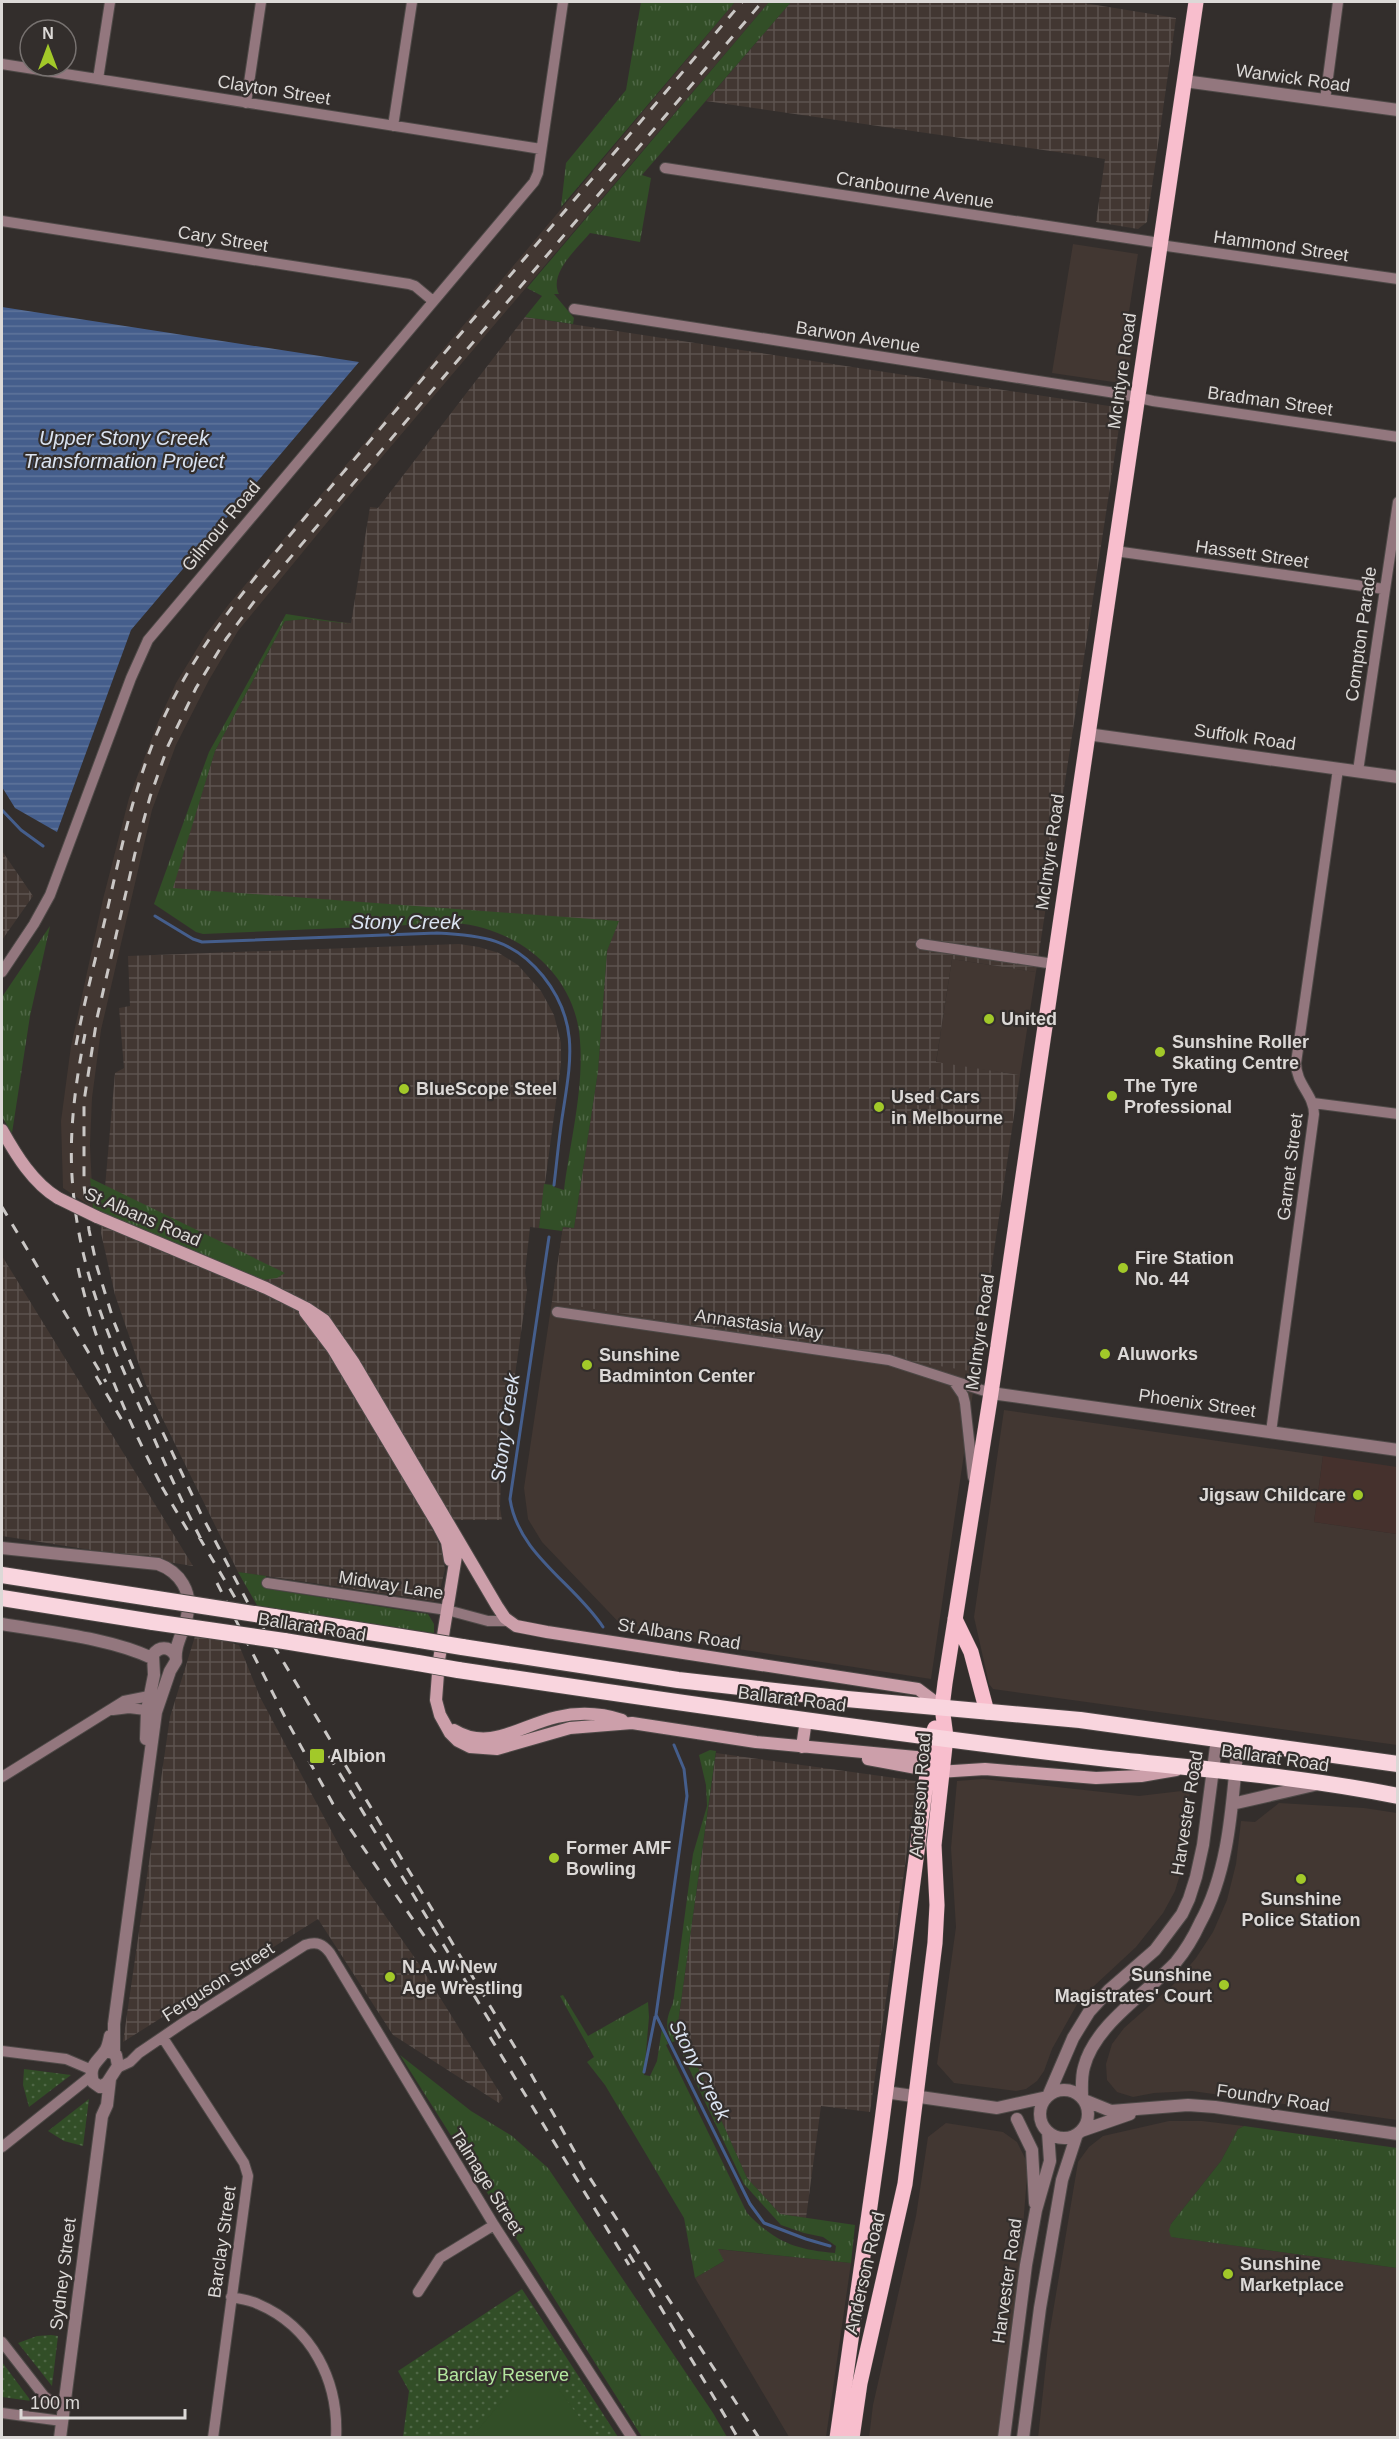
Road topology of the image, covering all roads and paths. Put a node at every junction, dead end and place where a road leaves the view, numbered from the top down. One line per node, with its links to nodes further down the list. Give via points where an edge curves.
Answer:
1 (110, 2): 8 (street)
2 (261, 2): 11 (street)
3 (412, 2): 13 (street)
4 (563, 2): 14 (street, Gilmour Road)
5 (1192, 2): 9 (main road, McIntyre Road)
6 (1338, 2): 10 (street)
7 (2, 64): 8 (street, Clayton Street)
8 (98, 79): 11 (street, Clayton Street)
9 (1184, 81): 10 (street, Warwick Road); 17 (main road, McIntyre Road)
10 (1325, 100): 12 (street, Warwick Road)
11 (246, 103): 13 (street, Clayton Street)
12 (1398, 110)
13 (393, 126): 14 (street, Clayton Street)
14 (541, 149): 19 (street, Gilmour Road, via 534,182)
15 (665, 168): 17 (street, Cranbourne Avenue)
16 (2, 221): 19 (street, Cary Street, via 409,284)
17 (1160, 244): 18 (street, Hammond Street); 21 (main road, McIntyre Road)
18 (1398, 279)
19 (433, 301): 32 (street, Gilmour Road, via 148,640 52,889)
20 (574, 309): 21 (street, Barwon Avenue)
21 (1137, 397): 22 (street, Bradman Street); 24 (main road, McIntyre Road)
22 (1398, 437)
23 (1398, 502): 25 (street, Compton Parade)
24 (1115, 551): 25 (street, Hassett Street); 26 (main road, McIntyre Road)
25 (1384, 589): 28 (street, Compton Parade)
26 (1087, 734): 27 (street, Suffolk Road); 31 (main road, McIntyre Road)
27 (1338, 769): 28 (street, Suffolk Road); 33 (street, Garnet Street, via 1296,1063 1300,1082)
28 (1358, 771): 29 (street, Suffolk Road)
29 (1398, 777)
30 (921, 944): 31 (street)
31 (1054, 964): 38 (main road, McIntyre Road)
32 (2, 972)
33 (1313, 1103): 34 (street); 39 (street, Garnet Street, via 1313,1128)
34 (1398, 1114)
35 (2, 1130): 41 (main road, St Albans Road, bridge, via 28,1170 58,1198 296,1303 324,1320)
36 (556, 1312): 37 (street, Annastasia Way, via 889,1360)
37 (954, 1382): 38 (street, Annastasia Way); 42 (street, via 965,1403)
38 (991, 1394): 39 (street, Phoenix Street); 42 (main road, McIntyre Road)
39 (1271, 1432): 40 (street, Phoenix Street)
40 (1398, 1450)
41 (409, 1466): 43 (main road, St Albans Road); 46 (main road, St Albans Road, via 444,1535)
42 (975, 1496): 50 (main road, McIntyre Road)
43 (454, 1534): 46 (main road, St Albans Road, via 456,1556); 51 (main road, St Albans Road)
44 (2, 1548): 53 (street, via 142,1561 168,1568 180,1579 189,1600)
45 (2, 1575): 57 (highway, Ballarat Road, bridge, via 678,1680)
46 (452, 1575): 49 (main road, St Albans Road)
47 (267, 1583): 49 (street, Midway Lane)
48 (2, 1598): 63 (highway, Ballarat Road, bridge)
49 (447, 1611): 51 (street, Midway Lane, via 488,1621); 62 (main road, St Albans Road, via 436,1695)
50 (955, 1619): 57 (main road, McIntyre Road); 60 (main road, via 971,1652)
51 (509, 1621): 57 (main road, St Albans Road, via 537,1631 918,1689)
52 (2, 1624): 54 (street, via 135,1652)
53 (175, 1655): 54 (street, via 160,1648); 55 (street)
54 (153, 1663): 55 (street, via 163,1672); 56 (street, Sydney Street)
55 (170, 1671): 59 (street, Sydney Street)
56 (149, 1696): 58 (street, via 124,1701); 59 (street, Sydney Street)
57 (942, 1707): 60 (highway, Ballarat Road); 66 (main road, Anderson Road)
58 (113, 1710): 59 (street); 75 (street)
59 (151, 1711): 82 (street, Sydney Street, via 147,1773 114,2024)
60 (987, 1712): 67 (highway, Ballarat Road)
61 (578, 1714): 62 (main road, St Albans Road, via 552,1718 488,1739 465,1736); 64 (main road, St Albans Road, via 605,1715); 65 (main road)
62 (442, 1718): 65 (main road, St Albans Road, via 458,1741 487,1750)
63 (806, 1720): 66 (highway, Ballarat Road); 69 (main road)
64 (632, 1723): 65 (main road, St Albans Road); 69 (main road, St Albans Road)
65 (580, 1726)
66 (939, 1737): 71 (main road, Anderson Road); 72 (highway, Ballarat Road)
67 (1217, 1739): 68 (highway, Ballarat Road); 73 (street, Harvester Road)
68 (1238, 1742): 70 (highway, Ballarat Road); 74 (street)
69 (802, 1747): 71 (main road, St Albans Road)
70 (1398, 1764)
71 (936, 1765): 72 (main road, St Albans Road, via 1108,1778); 83 (main road, Anderson Road); 85 (main road, Anderson Road, via 936,1943)
72 (1193, 1766): 73 (highway, Ballarat Road)
73 (1213, 1769): 74 (highway, Ballarat Road); 84 (street, Harvester Road, via 1203,1845 1182,1914 1155,1950 1089,2013 1073,2038)
74 (1235, 1772): 76 (highway, Ballarat Road); 78 (street)
75 (2, 1775)
76 (1322, 1784): 77 (highway, Ballarat Road); 78 (street)
77 (1398, 1796)
78 (1232, 1804): 86 (street, via 1222,1863 1201,1923 1178,1959 1116,2016 1096,2042 1083,2068)
79 (317, 1943): 80 (street, Ferguson Street, via 300,1948); 95 (street, Talmage Street, via 330,1953)
80 (163, 2038): 82 (street, Ferguson Street); 97 (street, Barclay Street, via 244,2163 248,2176)
81 (2, 2051): 82 (street)
82 (104, 2068): 93 (street); 99 (street, Sydney Street, via 102,2116)
83 (885, 2092): 85 (street); 106 (main road, Anderson Road)
84 (1048, 2096): 86 (street, via 1068,2090); 87 (street); 90 (street, via 1040,2114)
85 (916, 2097): 87 (street); 107 (main road, Anderson Road, via 905,2184 860,2383)
86 (1083, 2099): 88 (street, Foundry Road, via 1107,2110); 91 (street, via 1088,2116)
87 (997, 2108): 89 (street)
88 (1142, 2109): 91 (street, Foundry Road); 92 (street, Foundry Road, via 1215,2107)
89 (1017, 2119): 90 (street); 94 (street, via 1032,2150)
90 (1047, 2131): 91 (street, via 1064,2138); 94 (street, Harvester Road, via 1050,2161)
91 (1079, 2133): 109 (street, Harvester Road, via 1066,2163 1060,2192)
92 (1398, 2134)
93 (2, 2147)
94 (1036, 2210): 108 (street, Harvester Road)
95 (494, 2225): 96 (street, via 440,2258); 105 (street, Talmage Street)
96 (418, 2292)
97 (231, 2297): 103 (street, Barclay Street); 104 (street, via 257,2303 310,2342 330,2380 337,2418)
98 (2, 2342): 99 (street, via 44,2396 52,2402)
99 (64, 2403): 101 (street, Sydney Street)
100 (2, 2413): 101 (street)
101 (62, 2421): 102 (street, Sydney Street)
102 (60, 2438)
103 (213, 2438)
104 (336, 2438)
105 (632, 2438)
106 (837, 2438)
107 (852, 2438)
108 (1004, 2438)
109 (1023, 2438)

